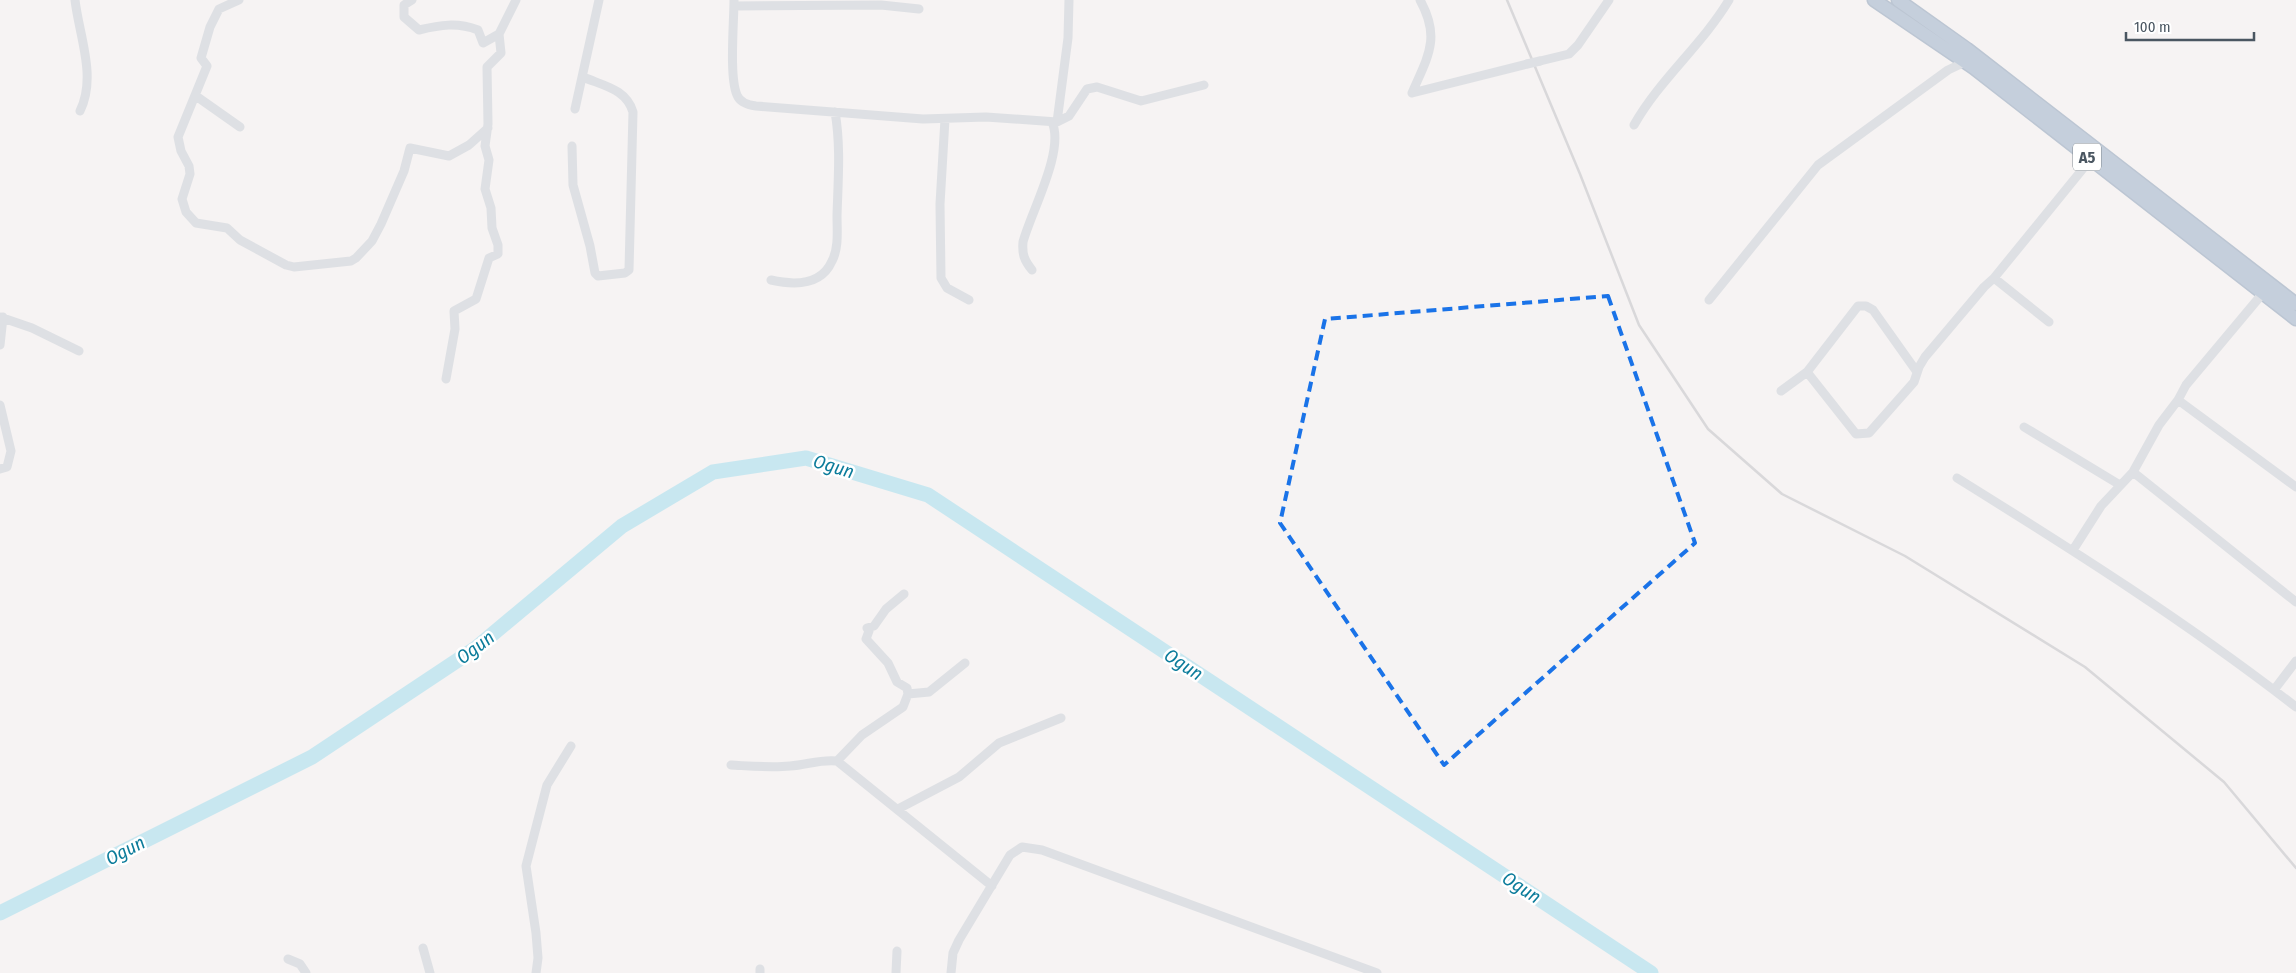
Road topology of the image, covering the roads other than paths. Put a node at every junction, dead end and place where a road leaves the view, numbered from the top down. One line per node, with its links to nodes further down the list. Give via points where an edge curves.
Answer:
1 (76, 0): 20 (street, via 86,70 86,99)
2 (239, 0): 18 (street, via 220,9 210,27 201,58 207,66)
3 (412, 0): 14 (street, via 404,4 404,17 419,30 448,24 469,27 478,30 483,43)
4 (516, 0): 14 (street)
5 (599, 0): 16 (street)
6 (1069, 0): 23 (street, via 1068,38)
7 (1420, 0): 8 (street, bridge, via 1430,21 1432,43 1412,92 1569,54)
8 (1609, 0)
9 (1730, 0): 24 (street, via 1700,43 1648,101)
10 (1874, 0): 15 (highway, A5)
11 (1904, 1): 35 (highway, A5)
12 (734, 3): 13 (street, via 881,5); 21 (street, via 734,82 737,96 744,104)
13 (919, 9)
14 (499, 34): 26 (street, via 501,53 487,67)
15 (1965, 62): 28 (highway, A5); 34 (street, via 1948,70 1818,165)
16 (583, 78): 19 (street); 27 (street, via 624,94 633,112 629,270 625,273 598,276 595,273 573,185)
17 (1204, 86): 23 (street, via 1141,101 1097,87 1090,88 1083,93 1069,116)
18 (196, 96): 25 (street); 26 (street, via 178,137 190,174 182,199 186,212 196,223 227,228 240,240 294,267 351,262 356,258 372,241 381,224 404,171 410,148 449,156 469,145)
19 (575, 109)
20 (80, 111)
21 (835, 112): 22 (street); 31 (street, via 839,201 837,244 832,262 813,280 800,284)
22 (945, 118): 23 (street); 33 (street, via 940,204 941,278 947,288)
23 (1055, 122): 29 (street, via 1048,177 1023,242 1022,253)
24 (1634, 125)
25 (240, 127)
26 (488, 128): 43 (street, via 485,146 489,167 485,189 498,254 489,258 476,299 454,311 455,329)
27 (572, 146)
28 (2090, 160): 30 (street); 32 (highway, A5)
29 (1032, 270)
30 (1994, 278): 38 (street); 42 (street, via 1925,357)
31 (771, 280)
32 (2263, 293): 37 (highway, A5); 45 (street, via 2186,385)
33 (969, 300)
34 (1709, 300)
35 (2296, 304)
36 (1, 317): 39 (street); 40 (street)
37 (2296, 319)
38 (2049, 322)
39 (0, 345)
40 (79, 351)
41 (1807, 372): 42 (street, via 1856,434 1869,433 1914,382); 42 (street, via 1852,311 1858,306 1866,306 1873,310); 44 (street)
42 (1917, 372)
43 (446, 379)
44 (1781, 391)
45 (2178, 400): 49 (street); 52 (street)
46 (0, 405): 48 (street, via 11,450 7,467)
47 (2024, 427): 51 (street)
48 (0, 469)
49 (2132, 472): 51 (street); 55 (street)
50 (1957, 478): 53 (street)
51 (2120, 486): 53 (street)
52 (2296, 487)
53 (2072, 550): 58 (street)
54 (904, 594): 59 (street, via 886,609 874,626 867,628 866,638 888,663 897,682 907,688)
55 (2296, 602)
56 (2296, 661): 58 (street)
57 (965, 663): 59 (street, via 929,692)
58 (2274, 690): 60 (street)
59 (908, 694): 63 (street, via 903,707 862,735)
60 (2296, 707)
61 (1061, 718): 65 (street, via 999,743 959,777)
62 (571, 746): 72 (street, via 547,785 526,866 536,933)
63 (837, 760): 64 (street, via 823,759 788,767); 65 (street)
64 (731, 765)
65 (898, 809): 66 (street)
66 (992, 886): 74 (street, via 953,953); 75 (street, via 1015,849 1042,850)
67 (423, 948): 71 (street)
68 (897, 951): 73 (street)
69 (288, 959): 70 (street, via 300,964)
70 (306, 973)
71 (430, 973)
72 (536, 973)
73 (896, 973)
74 (952, 973)
75 (1377, 973)

